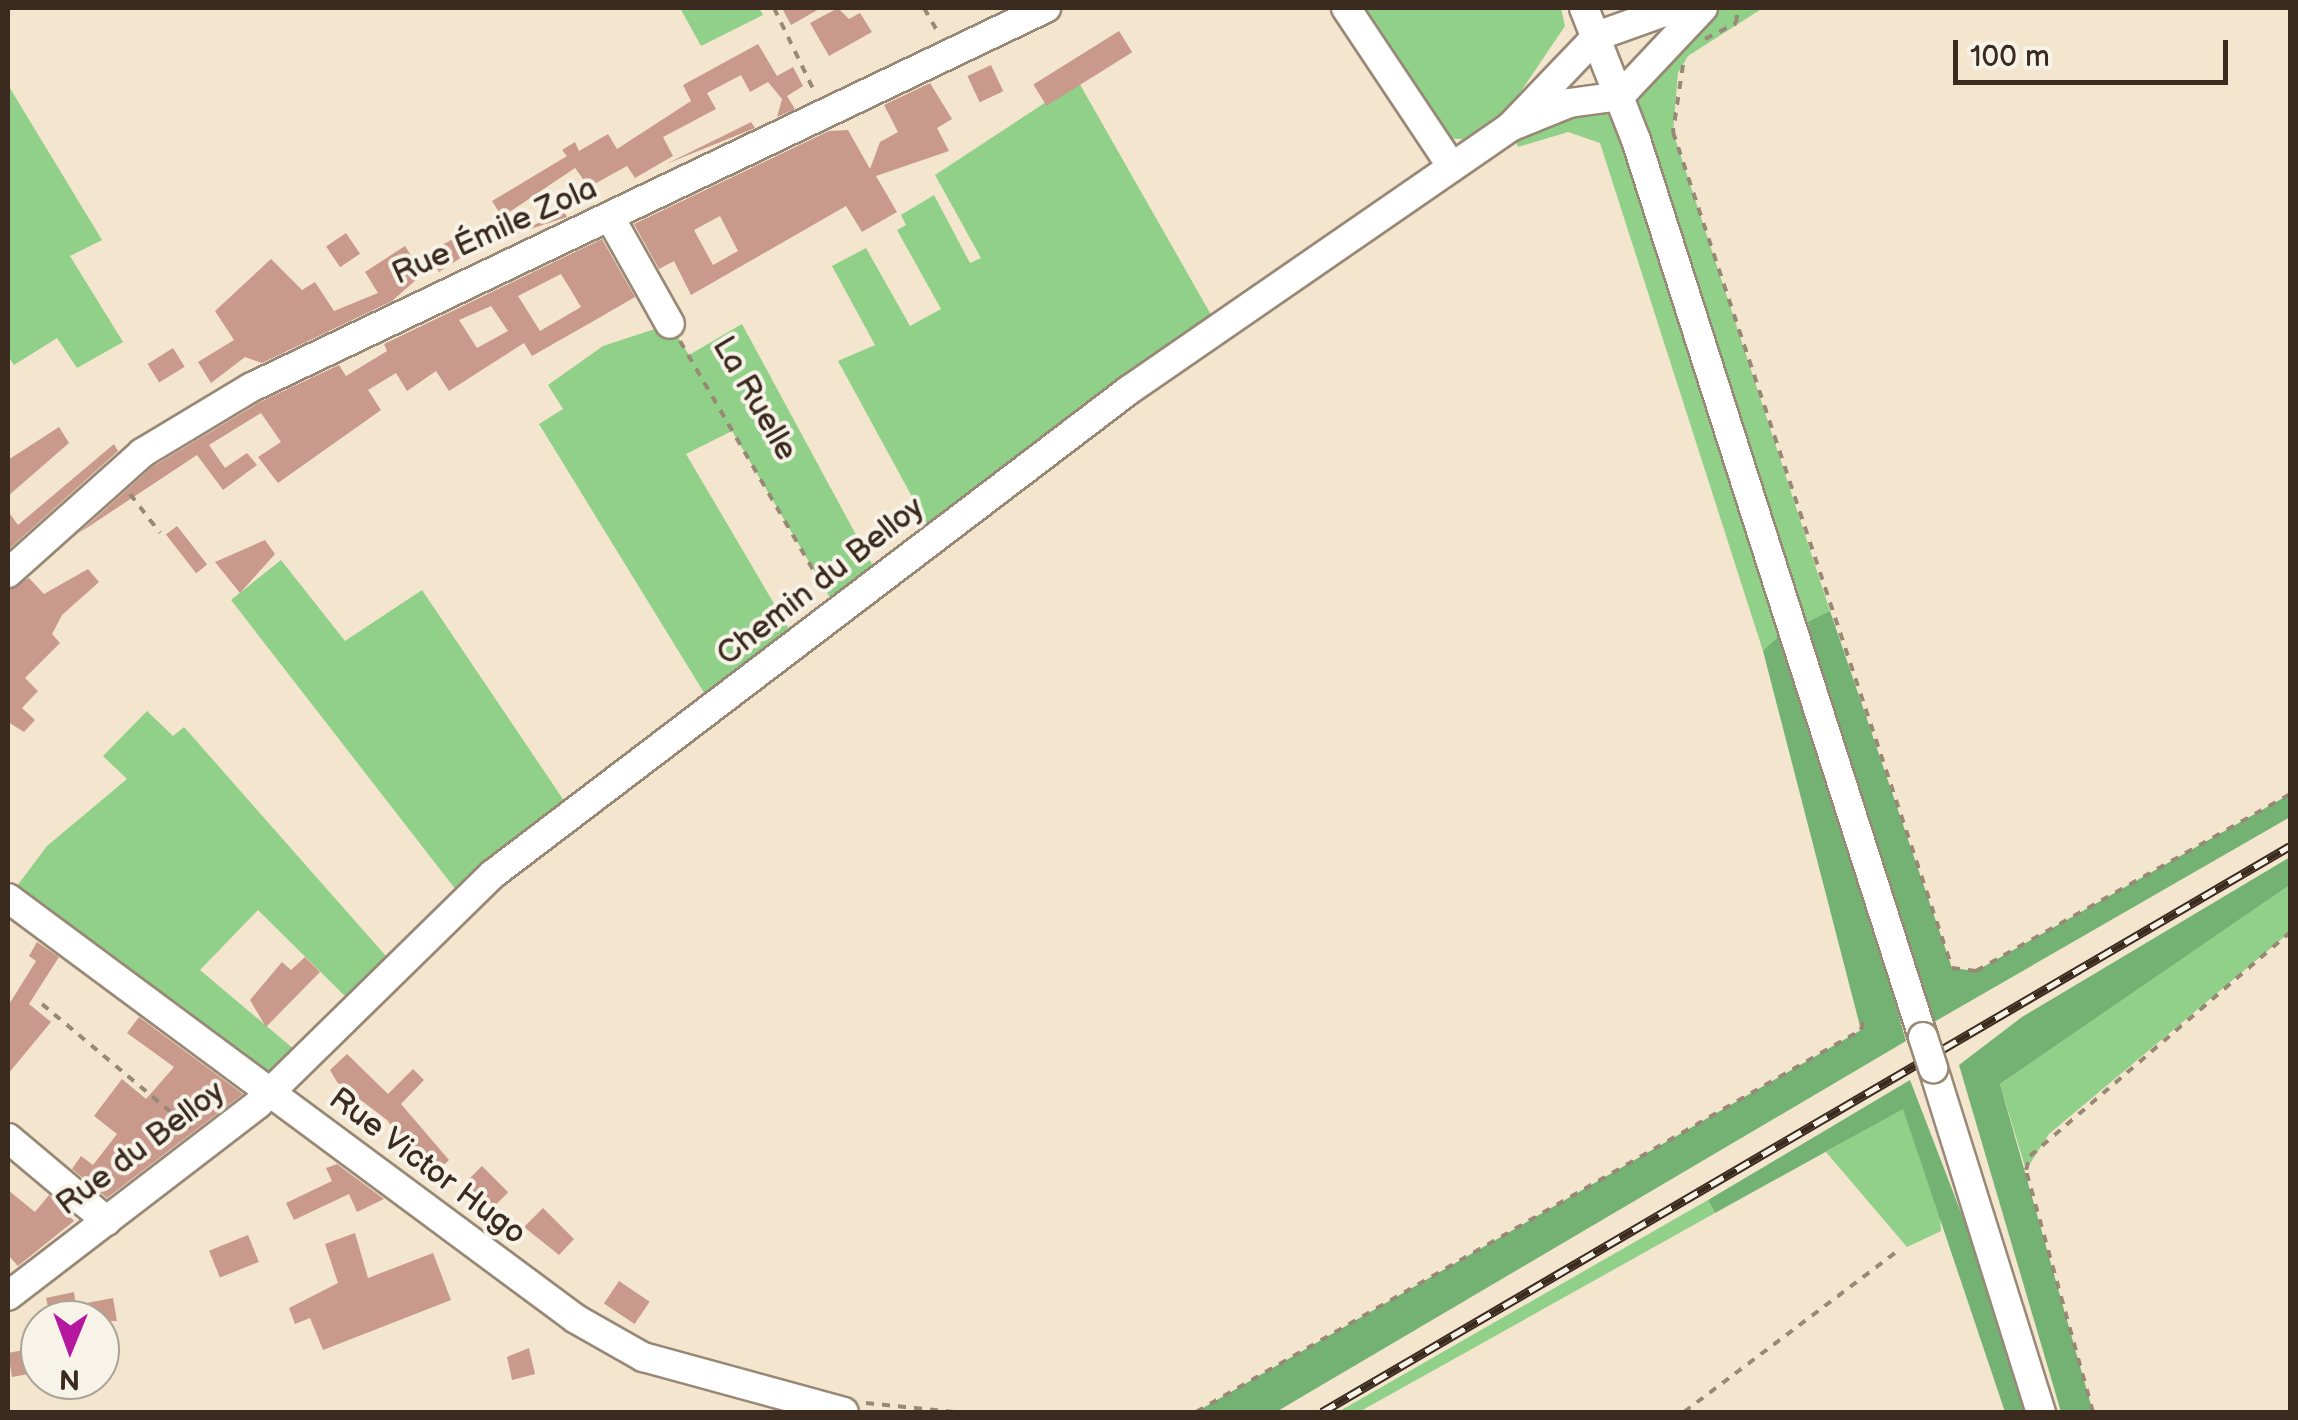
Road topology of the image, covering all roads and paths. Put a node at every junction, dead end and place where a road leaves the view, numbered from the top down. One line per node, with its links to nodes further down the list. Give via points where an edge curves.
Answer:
1 (774, 8): 13 (path)
2 (924, 8): 9 (path)
3 (1046, 8): 17 (street, Rue Émile Zola)
4 (1346, 8): 16 (street)
5 (1584, 8): 10 (street)
6 (1675, 8): 10 (street)
7 (1702, 8): 14 (street)
8 (1738, 8): 11 (path, via 1736,23)
9 (928, 14)
10 (1597, 36): 14 (street); 15 (street)
11 (1696, 48)
12 (1688, 56): 23 (path, via 1678,72 1673,132 1952,968 1976,971)
13 (806, 76)
14 (1620, 96): 15 (street, via 1569,103); 38 (street, bridge)
15 (1510, 127): 16 (street, Chemin du Belloy)
16 (1452, 167): 22 (street, Chemin du Belloy, via 1129,390)
17 (611, 219): 18 (street, La Ruelle); 19 (street, Rue Émile Zola, via 268,378)
18 (670, 324): 22 (path, La Ruelle)
19 (114, 475): 20 (path); 21 (street, Rue Émile Zola)
20 (160, 533)
21 (8, 573)
22 (839, 613): 28 (street, Chemin du Belloy, via 505,864 393,964)
23 (2290, 794)
24 (8, 898): 28 (street, Rue Victor Hugo)
25 (2290, 932): 39 (path, via 2030,1156 2026,1170)
26 (42, 1004): 30 (path)
27 (1864, 1016): 36 (path, via 1861,1030)
28 (270, 1094): 30 (street, Rue du Belloy); 34 (street, Rue Victor Hugo, via 510,1273 642,1357)
29 (8, 1138): 31 (street)
30 (209, 1144): 31 (street, Rue du Belloy)
31 (107, 1221): 33 (street, Rue du Belloy)
32 (1898, 1251): 37 (path)
33 (8, 1296)
34 (835, 1407): 35 (path)
35 (955, 1412)
36 (1196, 1412)
37 (1684, 1412)
38 (2041, 1412)
39 (2093, 1412)

